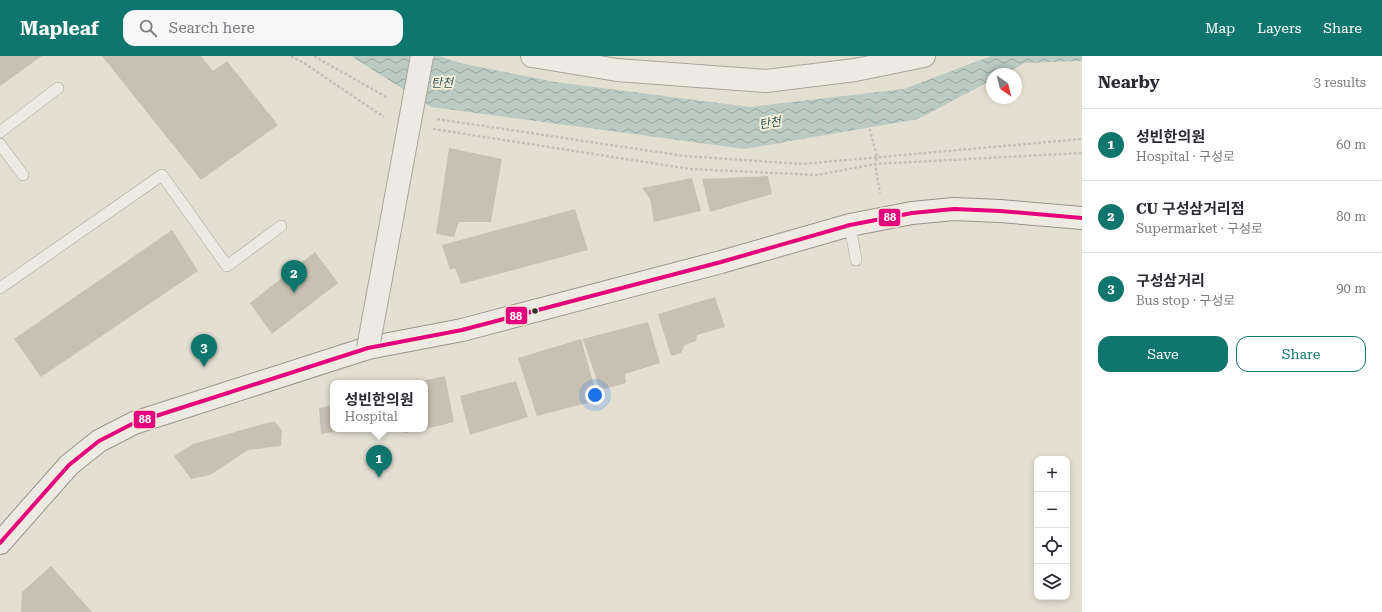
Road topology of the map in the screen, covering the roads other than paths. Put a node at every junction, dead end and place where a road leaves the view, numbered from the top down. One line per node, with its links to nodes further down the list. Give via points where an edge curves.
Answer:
1 (422, 56): 13 (main road, bridge)
2 (532, 56): 3 (main road, via 617,70 766,80 855,70)
3 (924, 56)
4 (58, 88): 5 (lane)
5 (0, 132)
6 (0, 144): 7 (lane)
7 (23, 174)
8 (1082, 218): 9 (main road, via 954,209 885,217)
9 (850, 225): 11 (lane); 13 (main road, via 721,262 462,330)
10 (281, 226): 12 (lane, via 227,266 162,175)
11 (856, 260)
12 (0, 288)
13 (368, 348): 14 (main road, via 134,423 99,441 69,465)
14 (0, 543)

